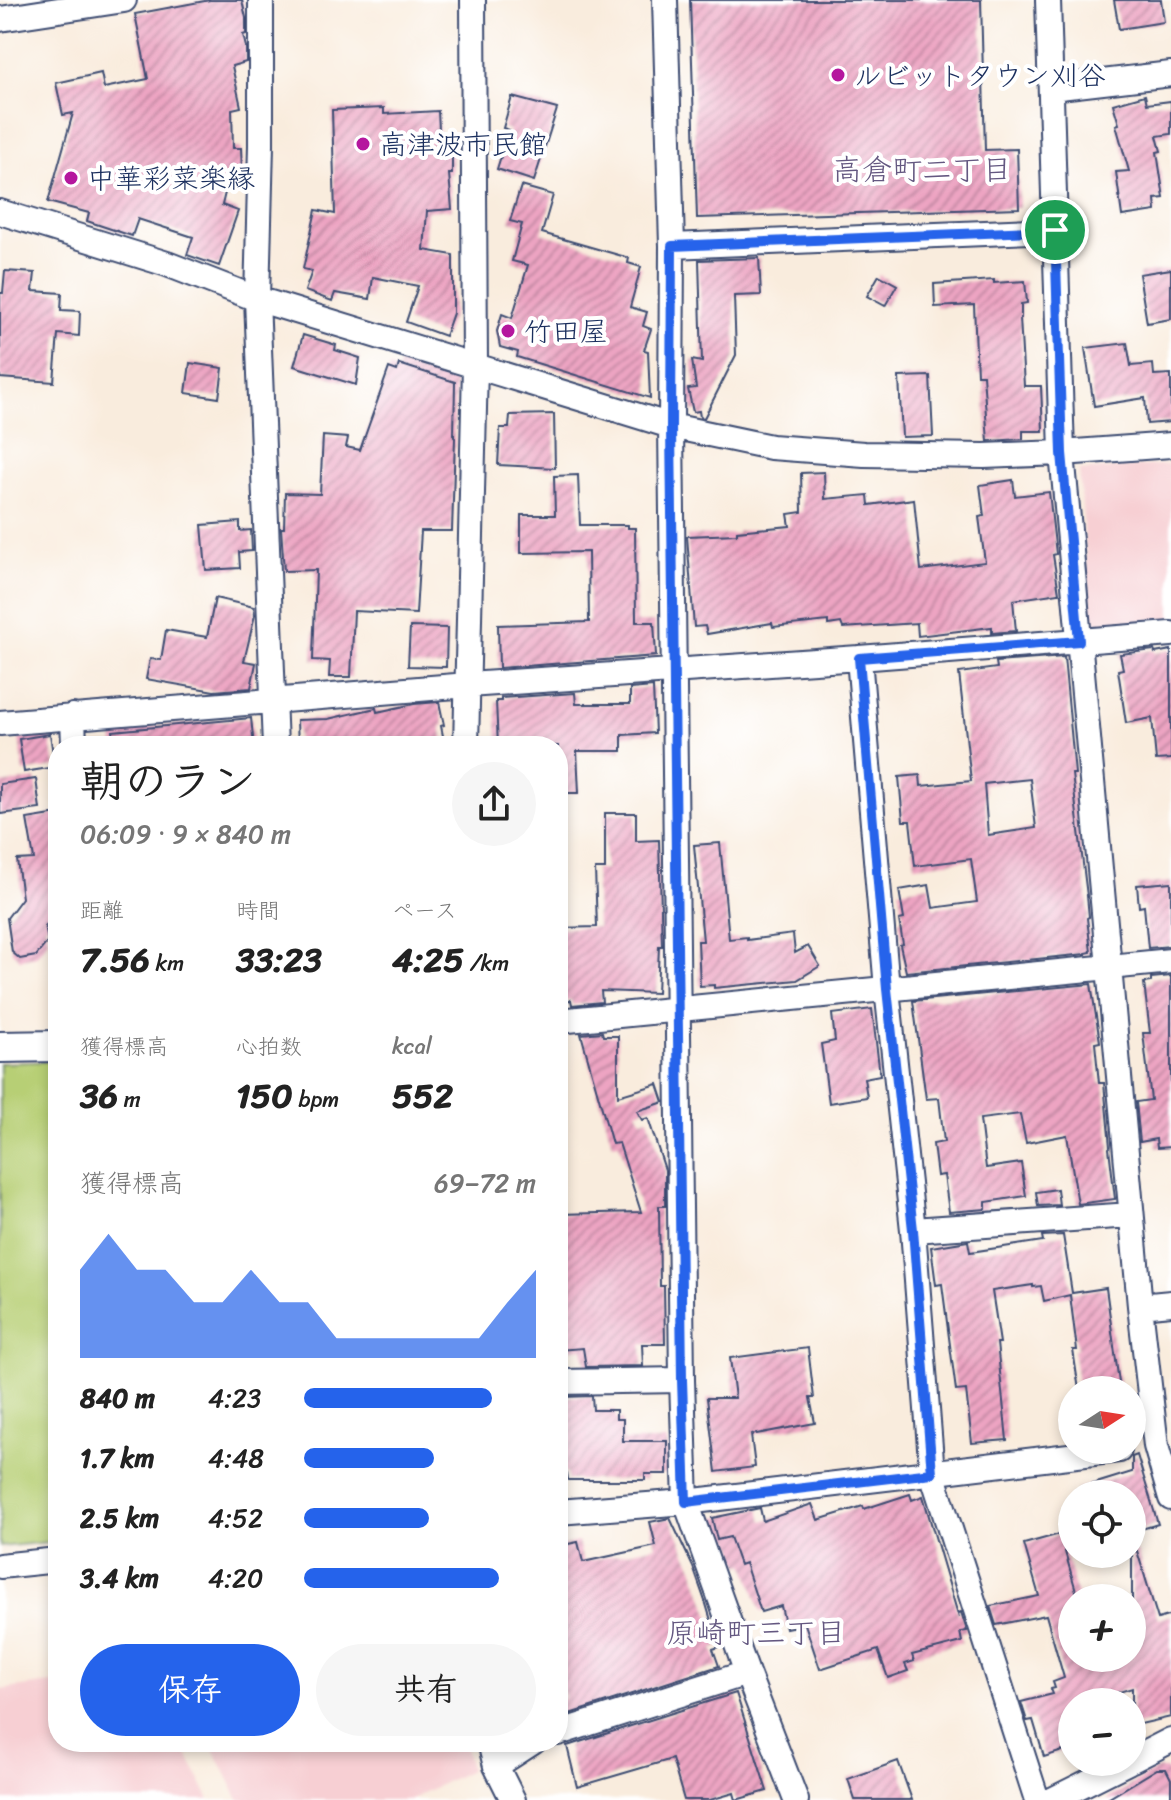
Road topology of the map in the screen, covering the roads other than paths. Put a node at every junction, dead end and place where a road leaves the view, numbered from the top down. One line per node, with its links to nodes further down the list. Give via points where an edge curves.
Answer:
1 (124, 0): 6 (street)
2 (261, 0): 12 (street)
3 (473, 0): 13 (street)
4 (665, 0): 11 (street)
5 (1048, 0): 8 (street)
6 (0, 19)
7 (1171, 74): 8 (street)
8 (1051, 88): 10 (street)
9 (0, 212): 12 (street, via 167,264)
10 (1055, 230): 11 (street); 16 (street)
11 (672, 246): 14 (street)
12 (257, 299): 13 (street); 22 (street)
13 (475, 366): 14 (street); 21 (street)
14 (671, 426): 16 (street, via 771,447 864,454); 20 (street)
15 (1171, 445): 16 (street)
16 (1062, 453): 18 (street)
17 (1171, 634): 18 (street)
18 (1079, 641): 19 (street); 29 (street)
19 (859, 658): 20 (street); 30 (street)
20 (674, 670): 21 (street); 31 (street)
21 (468, 685): 22 (street); 27 (street)
22 (273, 700): 23 (street); 26 (street)
23 (73, 716): 24 (street); 25 (street)
24 (0, 723)
25 (74, 736)
26 (275, 736)
27 (466, 736)
28 (1171, 961): 29 (street)
29 (1109, 966): 30 (street); 35 (street)
30 (887, 989): 31 (street); 36 (street)
31 (677, 1008): 32 (street); 39 (street)
32 (568, 1020)
33 (48, 1046): 34 (street)
34 (0, 1047)
35 (1131, 1215): 36 (street); 38 (street)
36 (913, 1230): 43 (street)
37 (1171, 1303): 38 (street)
38 (1140, 1306): 41 (street)
39 (682, 1380): 40 (street); 45 (street)
40 (568, 1382)
41 (1153, 1446): 44 (street)
42 (1058, 1458): 43 (street)
43 (932, 1473): 45 (street); 59 (street)
44 (1171, 1498)
45 (686, 1502): 46 (street); 49 (street)
46 (568, 1511)
47 (48, 1561): 48 (street)
48 (0, 1566)
49 (747, 1673): 50 (street); 58 (street)
50 (568, 1730)
51 (1171, 1740): 54 (street)
52 (492, 1752): 55 (street)
53 (518, 1752): 55 (street)
54 (1146, 1753)
55 (496, 1766): 57 (street)
56 (1100, 1776): 60 (street)
57 (513, 1800)
58 (796, 1800)
59 (1037, 1800)
60 (1052, 1800)

